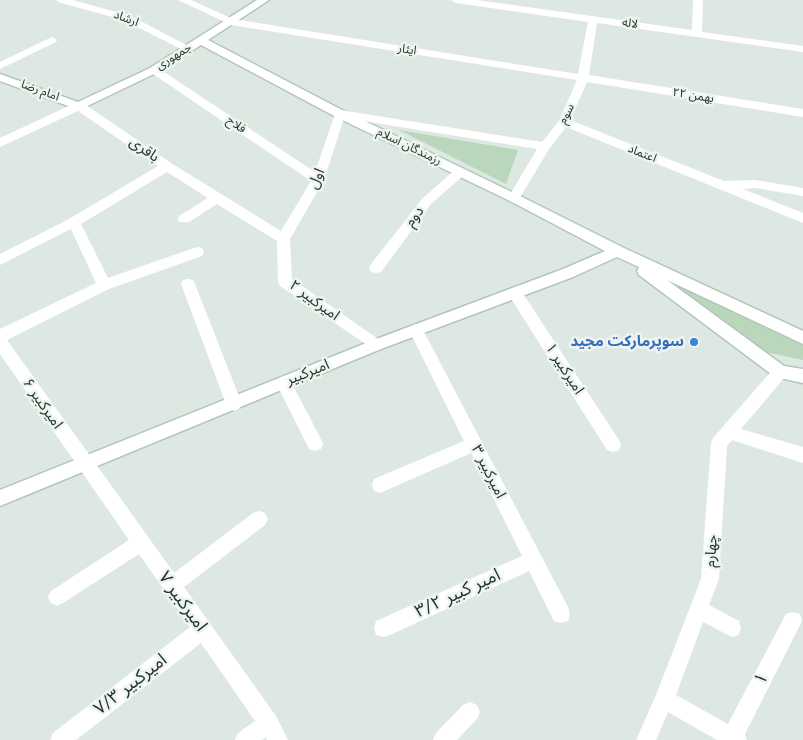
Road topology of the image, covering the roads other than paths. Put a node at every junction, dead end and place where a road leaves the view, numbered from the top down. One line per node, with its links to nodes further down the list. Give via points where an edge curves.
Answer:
1 (61, 0): 12 (street, ارشاد, via 127,18)
2 (183, 0): 8 (street, ایثار)
3 (264, 0): 8 (street, جمهوری)
4 (456, 0): 6 (street, لاله)
5 (698, 0): 9 (street)
6 (470, 1): 7 (street, لاله)
7 (593, 19): 9 (street, لاله); 17 (street, سوم)
8 (231, 22): 11 (street, جمهوری); 17 (street, ایثار)
9 (697, 34): 13 (street, لاله)
10 (52, 40): 14 (street)
11 (201, 41): 12 (street, جمهوری); 19 (street, رزمندگان اسلام)
12 (188, 48): 15 (street, جمهوری)
13 (803, 49)
14 (0, 66)
15 (154, 70): 18 (street, جمهوری); 26 (street, فلاح)
16 (0, 77): 18 (street, امام رضا)
17 (583, 78): 20 (street, ۲۲ بهمن); 21 (street, سوم)
18 (79, 106): 22 (street); 24 (street, باقری)
19 (340, 114): 23 (street); 25 (street, رزمندگان اسلام); 26 (street, اول)
20 (803, 114)
21 (564, 122): 23 (street, سوم); 27 (street, اعتماد)
22 (0, 143)
23 (545, 146): 30 (street, سوم)
24 (167, 166): 29 (street, باقری); 33 (street)
25 (460, 172): 30 (street, رزمندگان اسلام); 38 (street, دوم, via 427,201)
26 (318, 180): 34 (street, اول)
27 (720, 185): 28 (street, اعتماد, via 755,184); 31 (street, اعتماد)
28 (803, 192)
29 (217, 198): 32 (street); 34 (street, باقری)
30 (514, 198): 35 (street, رزمندگان اسلام)
31 (803, 218)
32 (184, 219)
33 (74, 222): 37 (street); 40 (street)
34 (283, 239): 46 (street, امیرکبیر ۲, via 285,282)
35 (617, 251): 41 (street, امیرکبیر); 44 (street, رزمندگان اسلام); 47 (street, رزمندگان اسلام)
36 (197, 252): 40 (street)
37 (0, 260)
38 (376, 268)
39 (188, 284): 50 (street)
40 (104, 285): 43 (street)
41 (515, 293): 42 (street, امیرکبیر); 54 (street, امیرکبیر ۱)
42 (416, 330): 46 (street, امیرکبیر); 53 (street, امیرکبیر ۳)
43 (0, 336)
44 (803, 338)
45 (0, 342): 56 (street, امیرکبیر ۶)
46 (376, 345): 49 (street, امیرکبیر)
47 (780, 372): 48 (street, رزمندگان اسلام); 51 (street, چهارم)
48 (803, 376)
49 (284, 383): 50 (street, امیرکبیر); 52 (street)
50 (234, 404): 56 (street, امیرکبیر)
51 (729, 432): 55 (street); 64 (street, چهارم, via 720,444 710,579)
52 (315, 444)
53 (474, 444): 57 (street); 61 (street, امیرکبیر ۳)
54 (613, 445)
55 (803, 455)
56 (85, 465): 58 (street, امیرکبیر); 60 (street, امیرکبیر ۷)
57 (380, 485)
58 (0, 498)
59 (259, 519): 62 (street)
60 (140, 543): 62 (street, امیرکبیر ۷); 63 (street)
61 (533, 560): 65 (street, امیرکبیر ۳); 67 (street, امیر کبیر ۳/۲)
62 (170, 586): 69 (street, امیرکبیر ۷)
63 (56, 597)
64 (698, 609): 68 (street); 70 (street, چهارم)
65 (561, 614)
66 (793, 621): 73 (street, ۱)
67 (383, 628)
68 (732, 628)
69 (202, 630): 72 (street, امیرکبیر ۷); 74 (street, امیرکبیر ۷/۳)
70 (664, 699): 73 (street); 77 (street, چهارم)
71 (470, 712): 76 (street)
72 (273, 732): 75 (street)
73 (734, 739)
74 (60, 740)
75 (245, 740)
76 (443, 740)
77 (646, 740)

